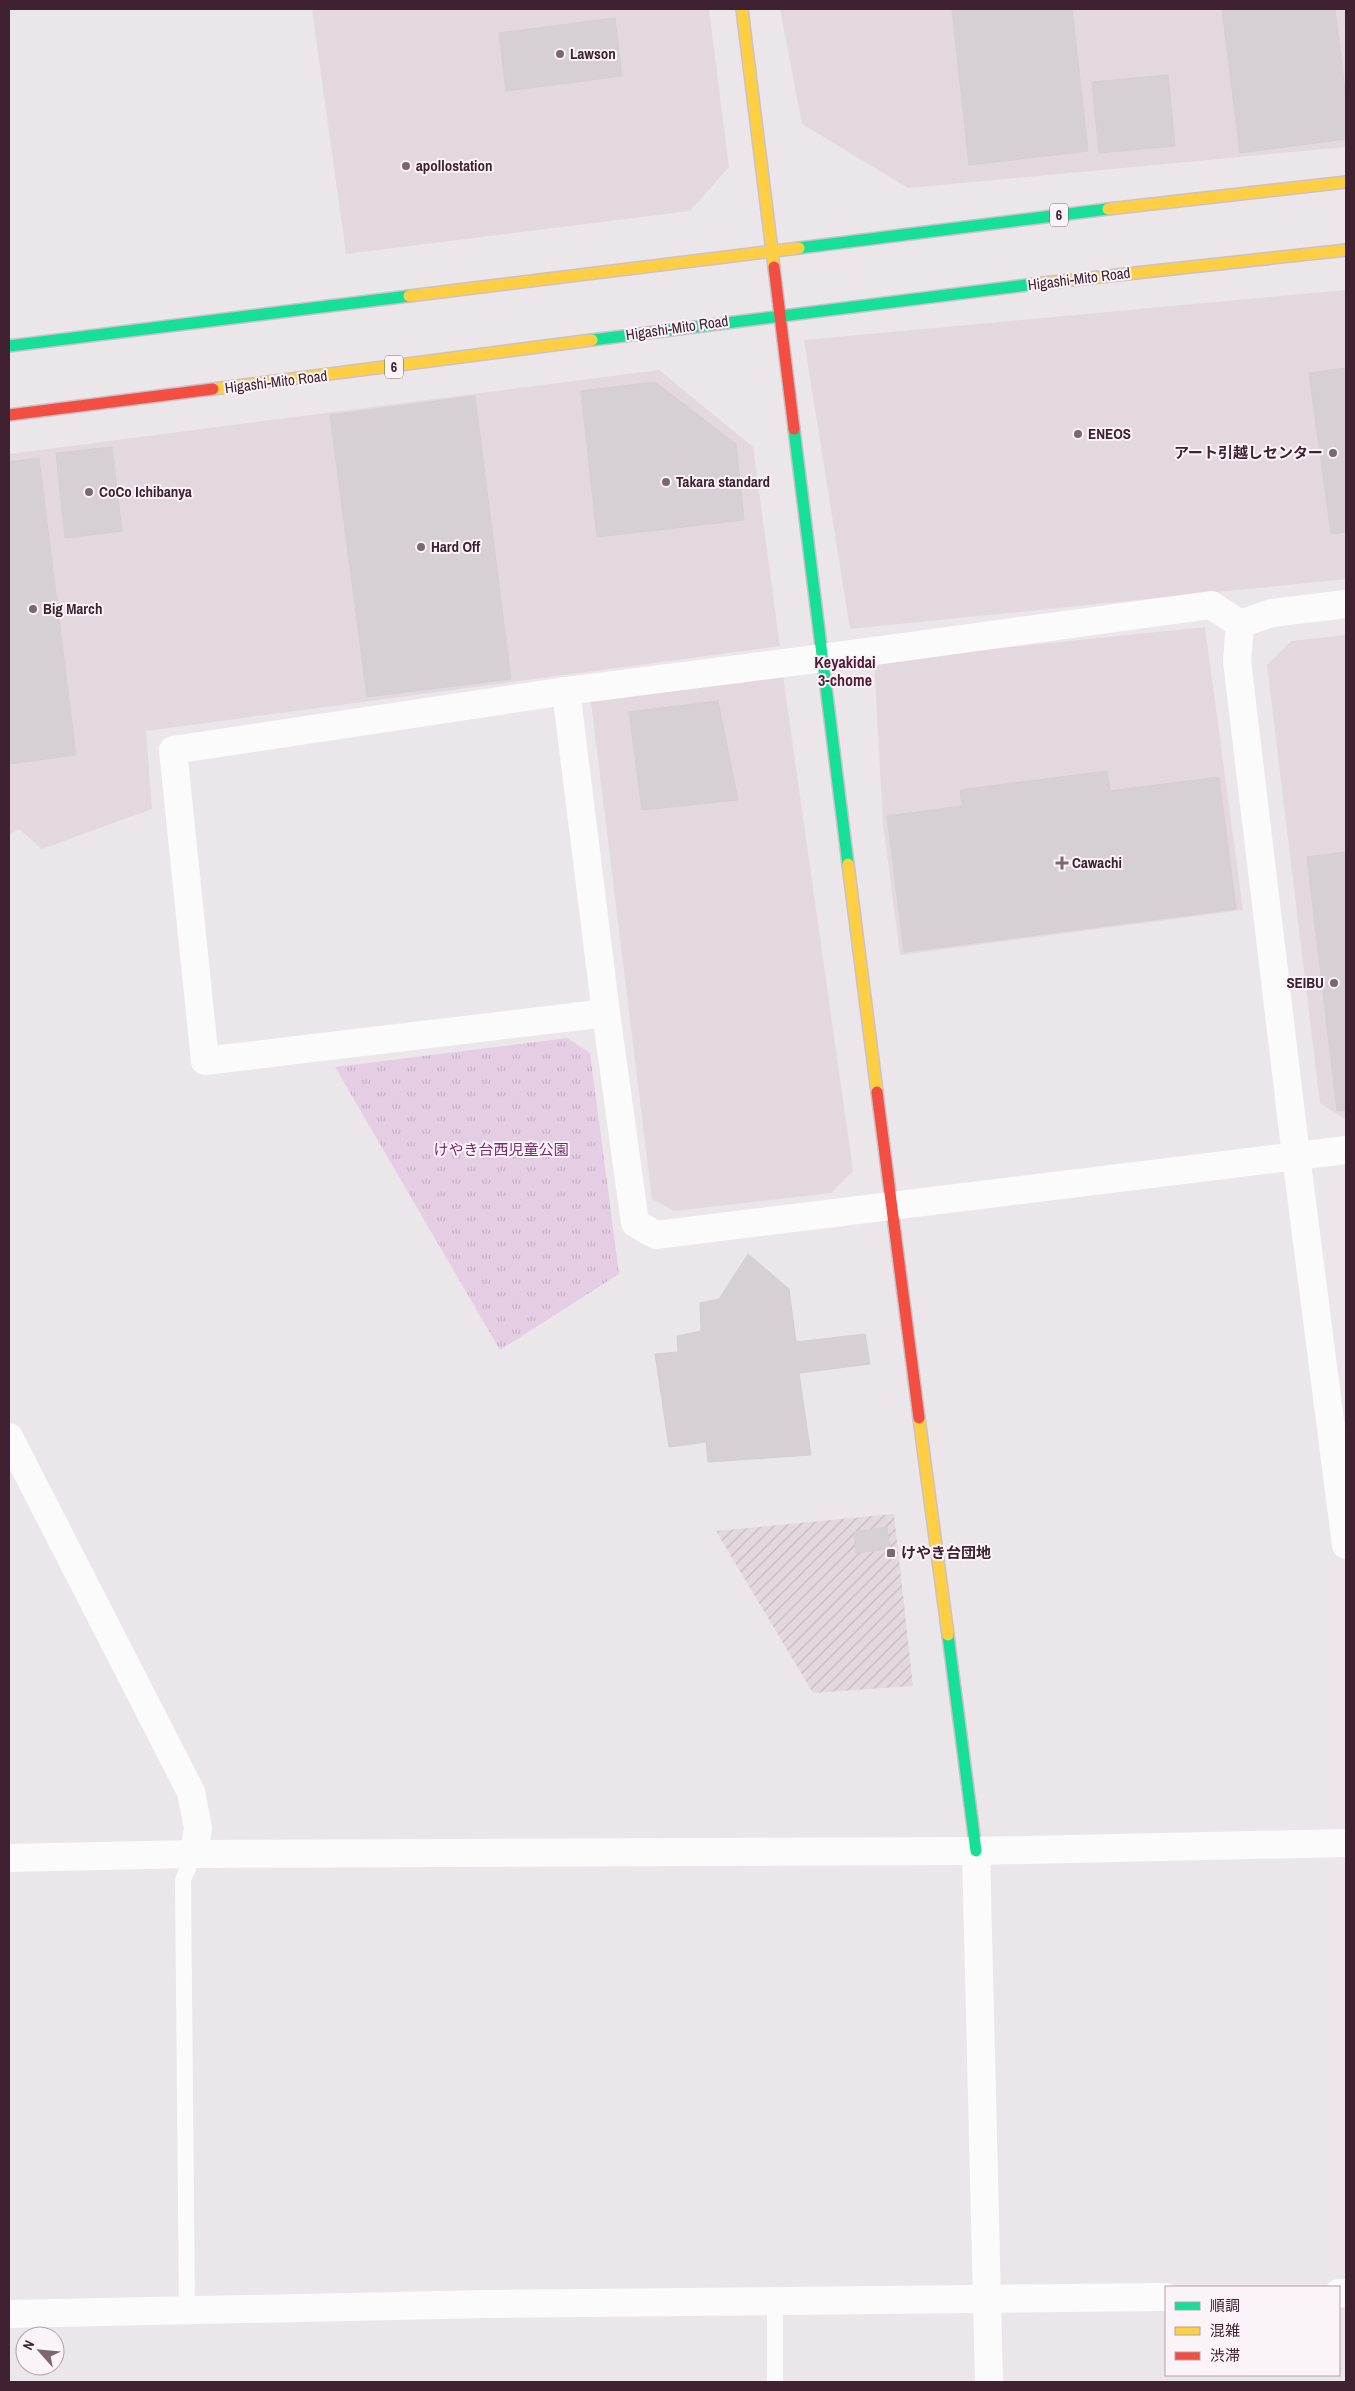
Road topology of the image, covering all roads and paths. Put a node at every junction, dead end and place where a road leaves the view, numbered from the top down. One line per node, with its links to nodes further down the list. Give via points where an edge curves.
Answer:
1 (742, 9): 4 (main road)
2 (1346, 182): 4 (main road, 6, via 1207,196)
3 (1346, 250): 5 (main road, Higashi-Mito Road / 6)
4 (772, 251): 5 (main road); 6 (main road, 6)
5 (779, 314): 7 (main road, Higashi-Mito Road / 6, via 350,373); 10 (main road)
6 (9, 346)
7 (9, 415)
8 (1346, 604): 9 (street, via 1272,612)
9 (1240, 624): 10 (street, via 1211,605); 14 (street, via 1237,661)
10 (823, 658): 11 (street); 15 (main road)
11 (566, 691): 12 (street); 12 (street, via 173,750 206,1062)
12 (606, 1013): 15 (street, via 634,1223 656,1235)
13 (1346, 1150): 14 (street)
14 (1296, 1156): 15 (street); 17 (street)
15 (891, 1206): 19 (main road)
16 (9, 1437): 20 (street, via 191,1792 198,1828)
17 (1346, 1545)
18 (1346, 1843): 19 (street)
19 (976, 1850): 20 (street); 23 (street)
20 (194, 1854): 21 (street); 25 (lane, via 183,1880)
21 (9, 1858)
22 (1165, 2297): 23 (street)
23 (988, 2300): 24 (street); 28 (street)
24 (775, 2302): 25 (street, via 478,2304); 27 (lane)
25 (188, 2311): 26 (street)
26 (9, 2314)
27 (775, 2382)
28 (989, 2382)

